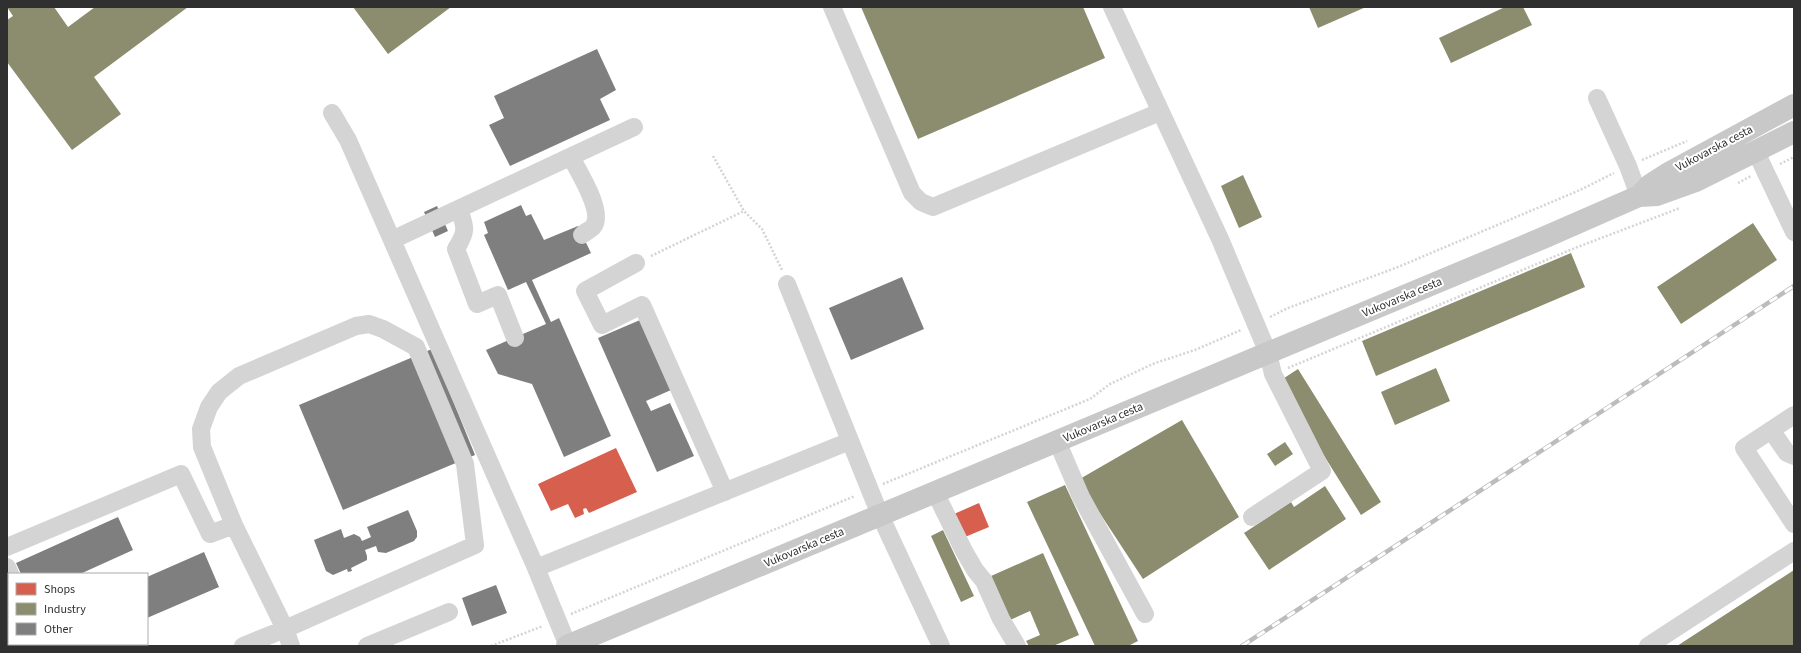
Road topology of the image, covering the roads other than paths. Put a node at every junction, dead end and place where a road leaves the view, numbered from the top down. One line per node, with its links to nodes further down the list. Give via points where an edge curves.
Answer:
1 (832, 7): 5 (lane, via 912,194 921,202 933,206)
2 (1112, 7): 5 (lane)
3 (1597, 98): 11 (lane)
4 (1794, 105): 11 (main road, Vukovarska cesta, via 1666,174)
5 (1160, 112): 19 (lane, via 1220,239)
6 (332, 113): 15 (lane, via 348,140)
7 (634, 128): 9 (lane)
8 (1794, 132): 10 (main road, Vukovarska cesta)
9 (571, 157): 12 (lane); 14 (lane, via 595,206 596,219 593,227)
10 (1760, 161): 11 (main road, Vukovarska cesta, via 1657,195); 13 (lane)
11 (1639, 196): 19 (main road, Vukovarska cesta)
12 (459, 209): 15 (lane); 18 (lane, via 465,225 464,236 456,249 477,304 498,295)
13 (1794, 232)
14 (582, 234)
15 (392, 240): 33 (lane)
16 (636, 263): 25 (lane, via 585,291 602,325 642,305)
17 (787, 284): 22 (lane)
18 (515, 338)
19 (1268, 353): 23 (main road, Vukovarska cesta); 28 (lane, via 1273,374 1322,471)
20 (1794, 415): 21 (lane)
21 (1771, 430): 24 (lane, via 1787,453); 29 (lane, via 1744,448)
22 (850, 441): 25 (lane); 27 (lane)
23 (1057, 441): 26 (main road, Vukovarska cesta); 35 (lane, via 1081,496)
24 (1794, 456)
25 (725, 492): 33 (lane)
26 (936, 492): 27 (main road, Vukovarska cesta); 42 (lane, via 964,552 984,581 1001,619)
27 (880, 516): 40 (main road, Vukovarska cesta); 41 (lane)
28 (1252, 517)
29 (1794, 524)
30 (234, 525): 31 (lane, via 210,534 181,474); 36 (lane); 36 (lane, via 202,447 201,429 209,407 219,392 239,376 356,326 368,324 383,329 416,347 465,464 475,545)
31 (7, 547)
32 (1794, 551): 43 (lane)
33 (536, 568): 40 (lane)
34 (448, 612): 39 (lane)
35 (1145, 614)
36 (285, 629): 37 (lane); 38 (lane)
37 (243, 646)
38 (291, 646)
39 (367, 646)
40 (568, 646)
41 (941, 646)
42 (1017, 646)
43 (1648, 646)

